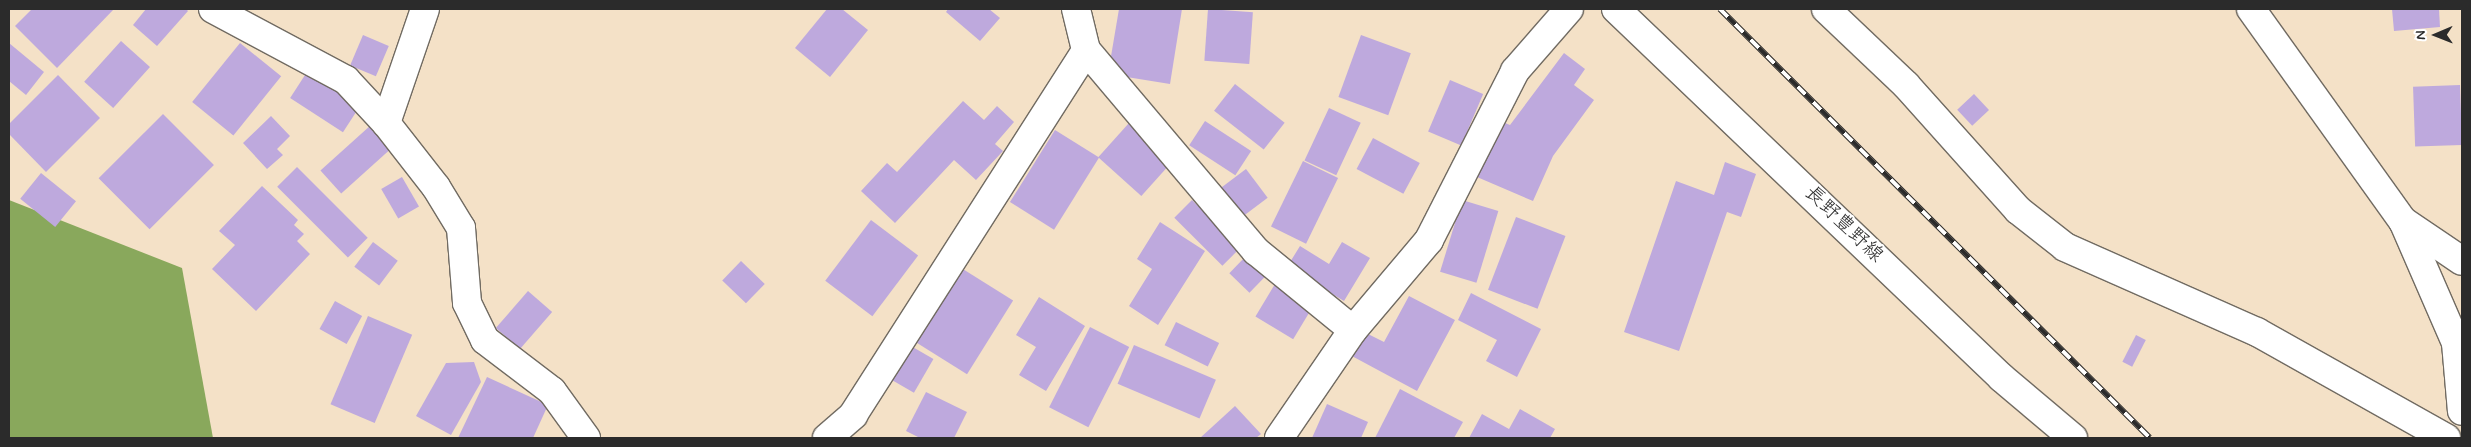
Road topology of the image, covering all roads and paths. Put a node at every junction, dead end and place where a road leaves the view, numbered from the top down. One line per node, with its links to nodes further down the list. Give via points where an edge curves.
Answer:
1 (213, 9): 9 (street, via 346,80)
2 (425, 9): 9 (street)
3 (1076, 9): 8 (street)
4 (1569, 9): 12 (street, via 1515,72 1429,240)
5 (1616, 9): 17 (street, 長野豊野線, via 2002,378)
6 (1826, 9): 18 (street, via 1906,85 2018,210 2065,248 2257,332)
7 (2251, 9): 10 (street)
8 (1086, 50): 12 (street, via 1256,251); 15 (street, via 853,415)
9 (386, 123): 14 (street, via 436,187 461,228 467,303 485,340 552,391)
10 (2403, 221): 11 (street); 13 (street, via 2456,343)
11 (2462, 261)
12 (1354, 330): 16 (street)
13 (2462, 411)
14 (586, 438)
15 (827, 438)
16 (1280, 438)
17 (2073, 438)
18 (2446, 438)

